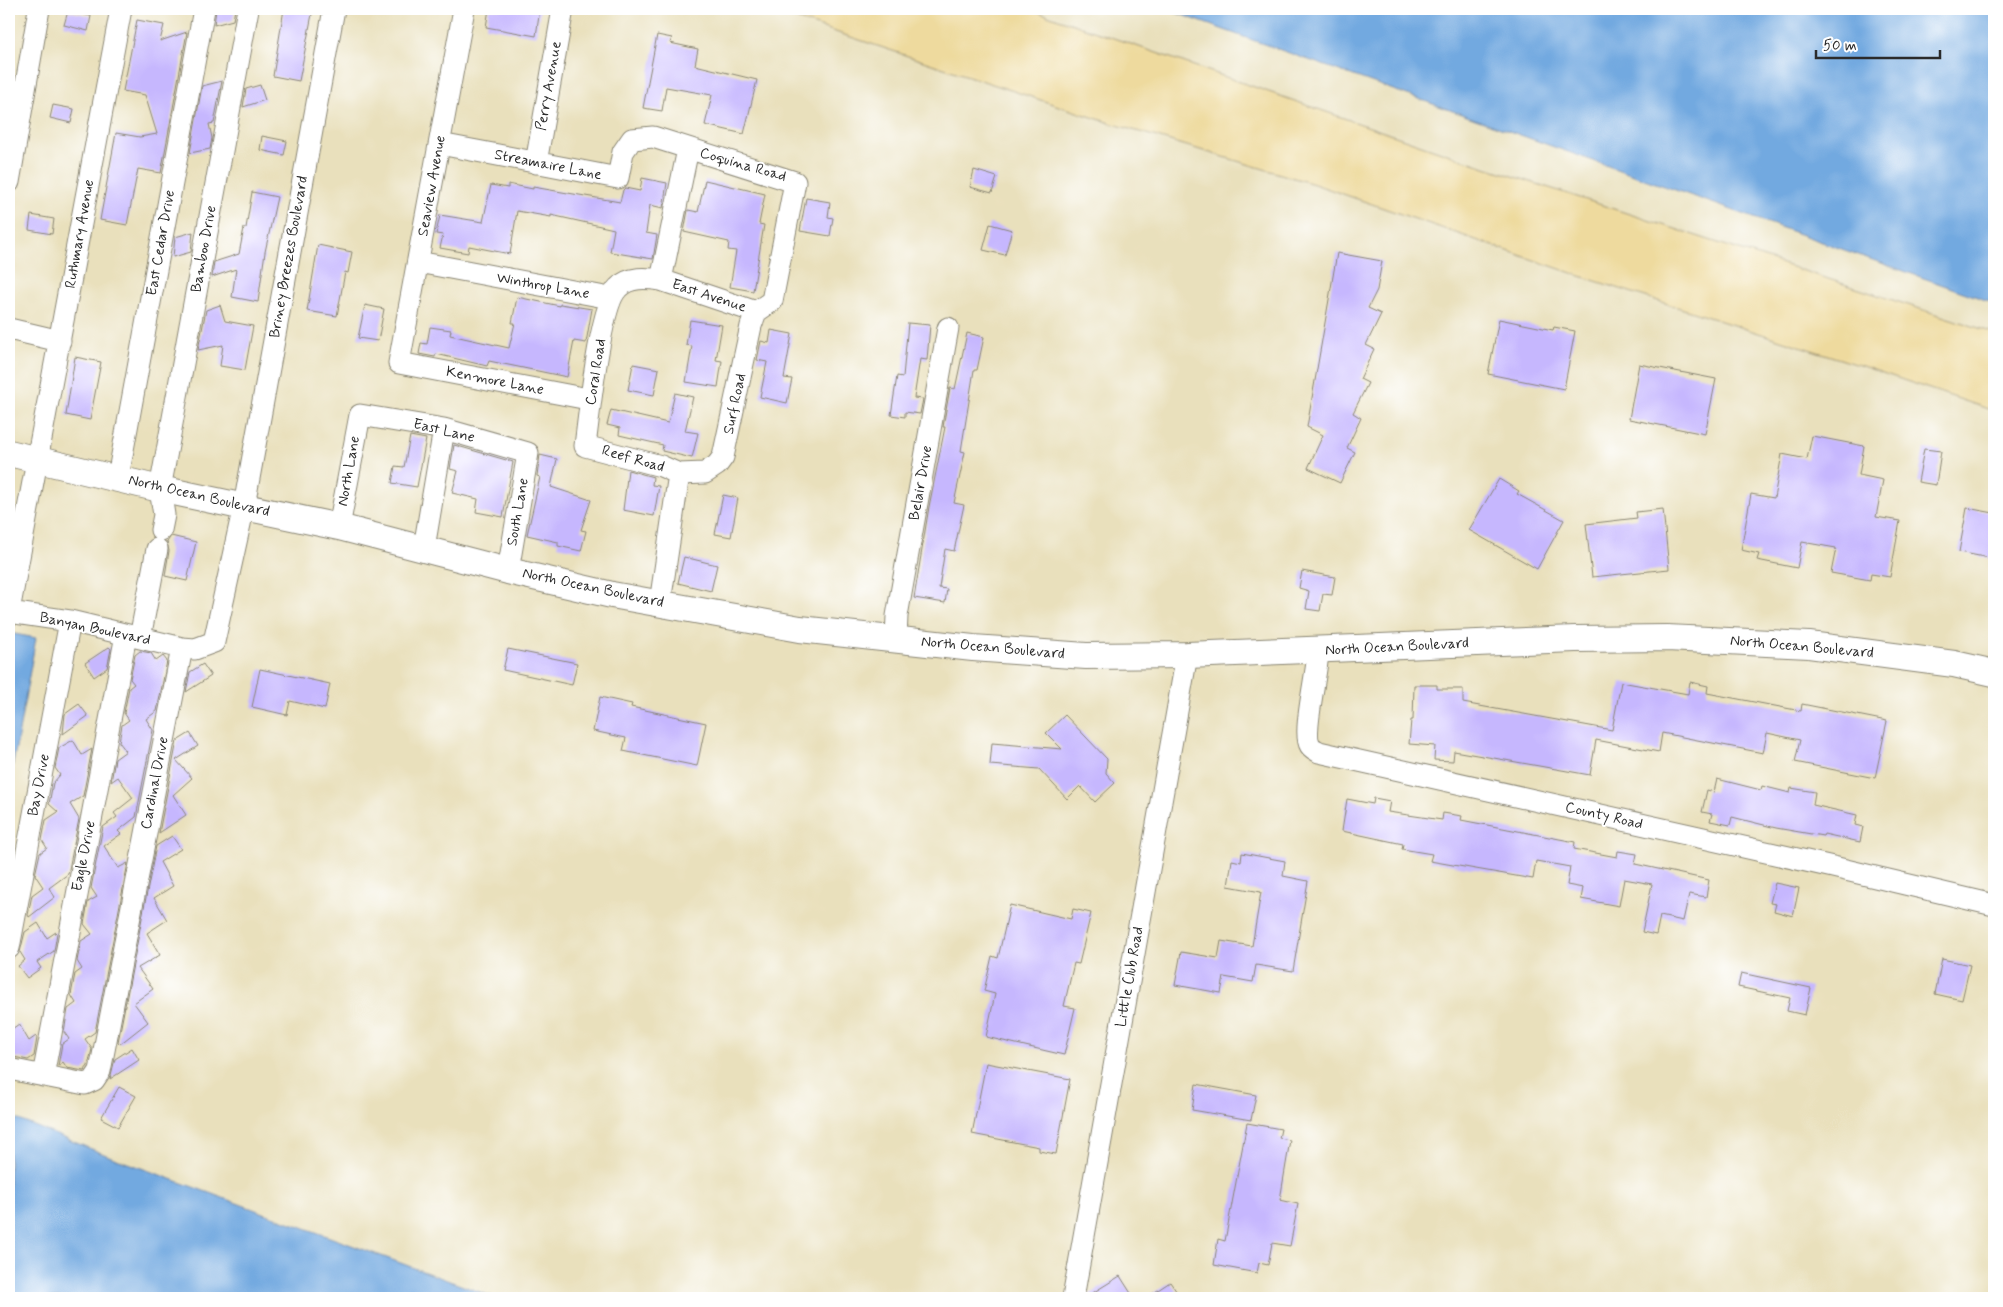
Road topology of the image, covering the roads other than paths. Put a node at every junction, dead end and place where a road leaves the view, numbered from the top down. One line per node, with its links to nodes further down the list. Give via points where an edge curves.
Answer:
1 (39, 9): 11 (street)
2 (121, 9): 19 (street, Ruthmary Avenue)
3 (204, 9): 29 (street, East Cedar Drive)
4 (248, 9): 30 (street, Bamboo Drive)
5 (334, 9): 31 (street, Briney Breezes Boulevard)
6 (464, 9): 8 (street, Seaview Avenue)
7 (563, 9): 10 (street, Perry Avenue)
8 (440, 144): 10 (street, Streamaire Lane); 13 (street, Seaview Avenue)
9 (688, 149): 10 (street, Streamaire Lane, via 652,137 632,139 623,152 618,178); 12 (street, Coquina Road); 14 (street)
10 (536, 163)
11 (9, 182)
12 (796, 183): 16 (street, Surf Road, via 772,301)
13 (418, 262): 15 (street, Winthrop Lane); 20 (street, Seaview Avenue)
14 (662, 280): 15 (street, Winthrop Lane, via 632,280 618,287); 16 (street, East Avenue)
15 (610, 298): 21 (street, Coral Road)
16 (756, 312): 28 (street, Surf Road, via 723,457 705,473)
17 (948, 328): 40 (street, Belair Drive, via 897,616)
18 (9, 329): 19 (street)
19 (60, 341): 27 (street, Ruthmary Avenue)
20 (399, 363): 21 (street, Kenmore Lane)
21 (591, 398): 24 (street, Coral Road)
22 (360, 415): 23 (street, East Lane); 32 (street, North Lane)
23 (444, 429): 26 (street, East Lane); 34 (street)
24 (585, 446): 28 (street, Reef Road)
25 (9, 453): 27 (main road, North Ocean Boulevard)
26 (528, 453): 35 (street, South Lane)
27 (36, 460): 29 (main road, North Ocean Boulevard); 37 (street, Ruthmary Avenue)
28 (680, 474): 36 (street)
29 (118, 478): 30 (main road, North Ocean Boulevard)
30 (160, 489): 31 (main road, North Ocean Boulevard); 33 (street, Bamboo Drive, via 164,515)
31 (241, 514): 32 (main road, North Ocean Boulevard); 41 (street, via 214,642 196,649)
32 (339, 527): 34 (main road, North Ocean Boulevard)
33 (159, 539): 39 (street, Eagle Drive)
34 (424, 548): 35 (main road, North Ocean Boulevard)
35 (508, 571): 36 (main road, North Ocean Boulevard)
36 (660, 603): 40 (main road, North Ocean Boulevard, via 800,629)
37 (9, 612): 38 (street, Banyan Boulevard)
38 (70, 621): 39 (street, Banyan Boulevard); 46 (street, Bay Drive)
39 (133, 637): 41 (street, Banyan Boulevard); 48 (street, Eagle Drive)
40 (896, 639): 43 (main road, North Ocean Boulevard, via 1045,654)
41 (182, 648): 48 (street, Cardinal Drive, via 100,1071 94,1080 85,1084)
42 (1318, 651): 43 (main road, North Ocean Boulevard); 44 (main road, North Ocean Boulevard, via 1667,638 1809,645); 45 (street, County Road, via 1307,738 1310,747 1319,752)
43 (1187, 655): 49 (street, Little Club Road)
44 (1994, 672)
45 (1994, 905)
46 (9, 948)
47 (9, 1069): 48 (street)
48 (43, 1076)
49 (1073, 1298)

